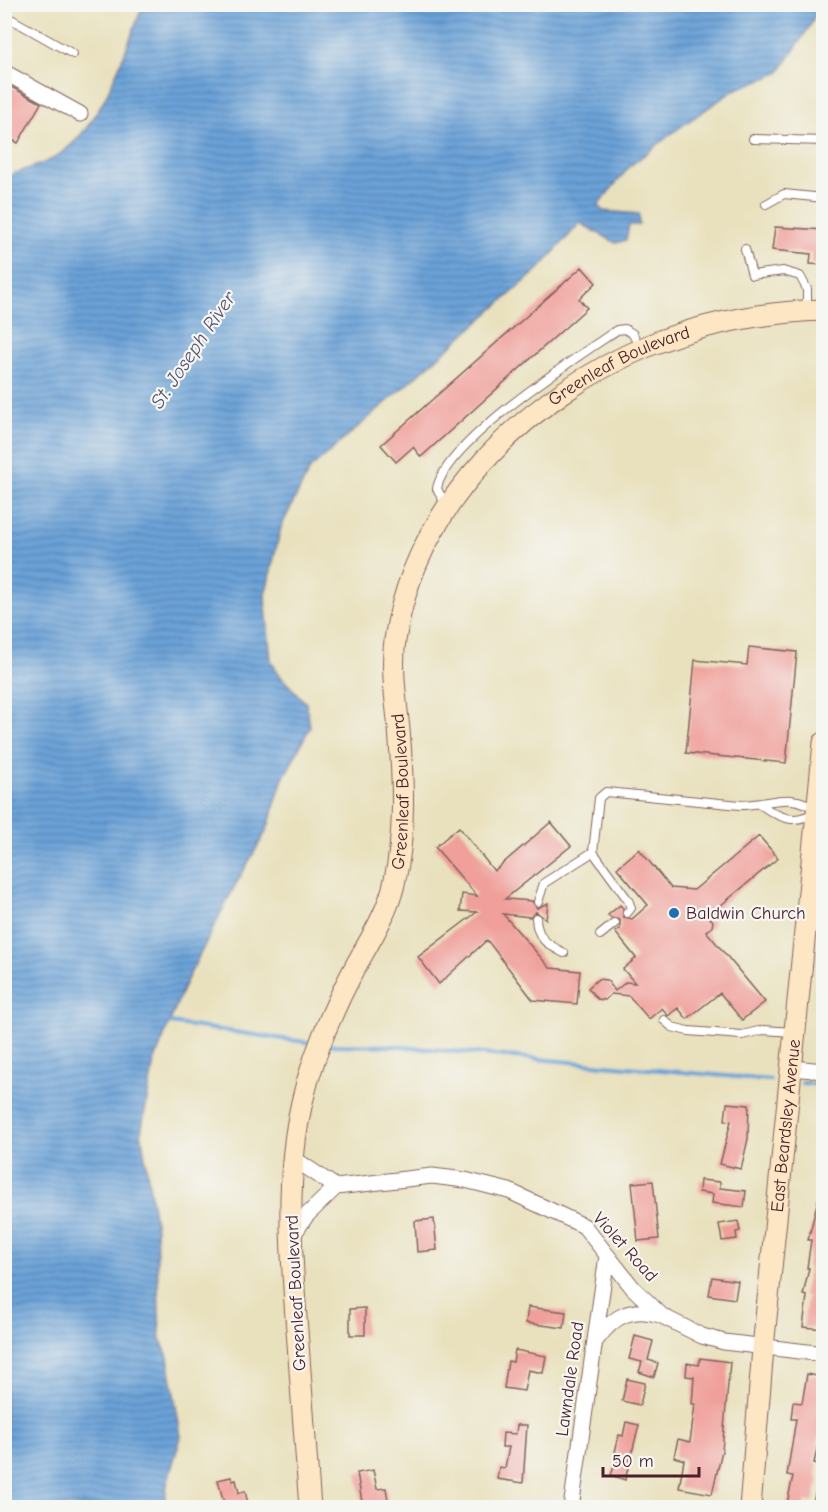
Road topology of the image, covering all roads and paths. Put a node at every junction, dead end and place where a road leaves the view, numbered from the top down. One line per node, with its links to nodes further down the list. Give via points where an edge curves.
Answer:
1 (4, 15): 2 (lane)
2 (74, 54)
3 (4, 72): 4 (street)
4 (80, 114)
5 (753, 138): 6 (lane)
6 (824, 141)
7 (824, 198): 8 (lane, via 784,194)
8 (766, 204)
9 (745, 249): 10 (lane, via 752,275 783,271 800,276)
10 (815, 310): 11 (street, Greenleaf Boulevard, via 775,312 711,326)
11 (640, 350): 12 (street, Greenleaf Boulevard, via 586,377 537,410 485,459); 12 (lane, via 633,334 625,329 616,330 527,390 444,470 437,489)
12 (447, 507): 27 (street, Greenleaf Boulevard, via 424,548 404,598 394,644 402,766 402,824 394,883 385,911 324,1028 302,1103)
13 (824, 743): 15 (street, East Beardsley Avenue)
14 (760, 805): 15 (lane, via 782,799 806,802); 15 (lane, via 778,817 805,819); 16 (lane, via 606,792 599,798)
15 (820, 812): 24 (street, East Beardsley Avenue)
16 (593, 852): 17 (lane, via 544,883); 18 (lane, via 628,900 631,908)
17 (538, 902)
18 (627, 913)
19 (536, 918): 22 (lane, via 543,942)
20 (615, 923): 21 (lane)
21 (600, 935)
22 (564, 953)
23 (664, 1020): 24 (lane, via 672,1027 688,1031 742,1035 763,1030)
24 (795, 1032): 25 (street, East Beardsley Avenue)
25 (792, 1068): 26 (street); 33 (street, East Beardsley Avenue)
26 (824, 1071)
27 (293, 1158): 28 (street); 29 (street, Greenleaf Boulevard)
28 (336, 1187): 29 (street, via 306,1216); 30 (street, Violet Road, via 432,1176 509,1191 584,1226)
29 (290, 1240): 35 (street, Greenleaf Boulevard)
30 (607, 1256): 31 (street, Violet Road); 32 (street, Lawndale Road)
31 (662, 1316): 32 (street, via 646,1311 627,1312 610,1322); 33 (street, Violet Road, via 702,1336)
32 (595, 1341): 36 (street, Lawndale Road)
33 (763, 1348): 34 (street, Violet Road); 37 (street, East Beardsley Avenue)
34 (824, 1354)
35 (310, 1508)
36 (572, 1508)
37 (750, 1508)

